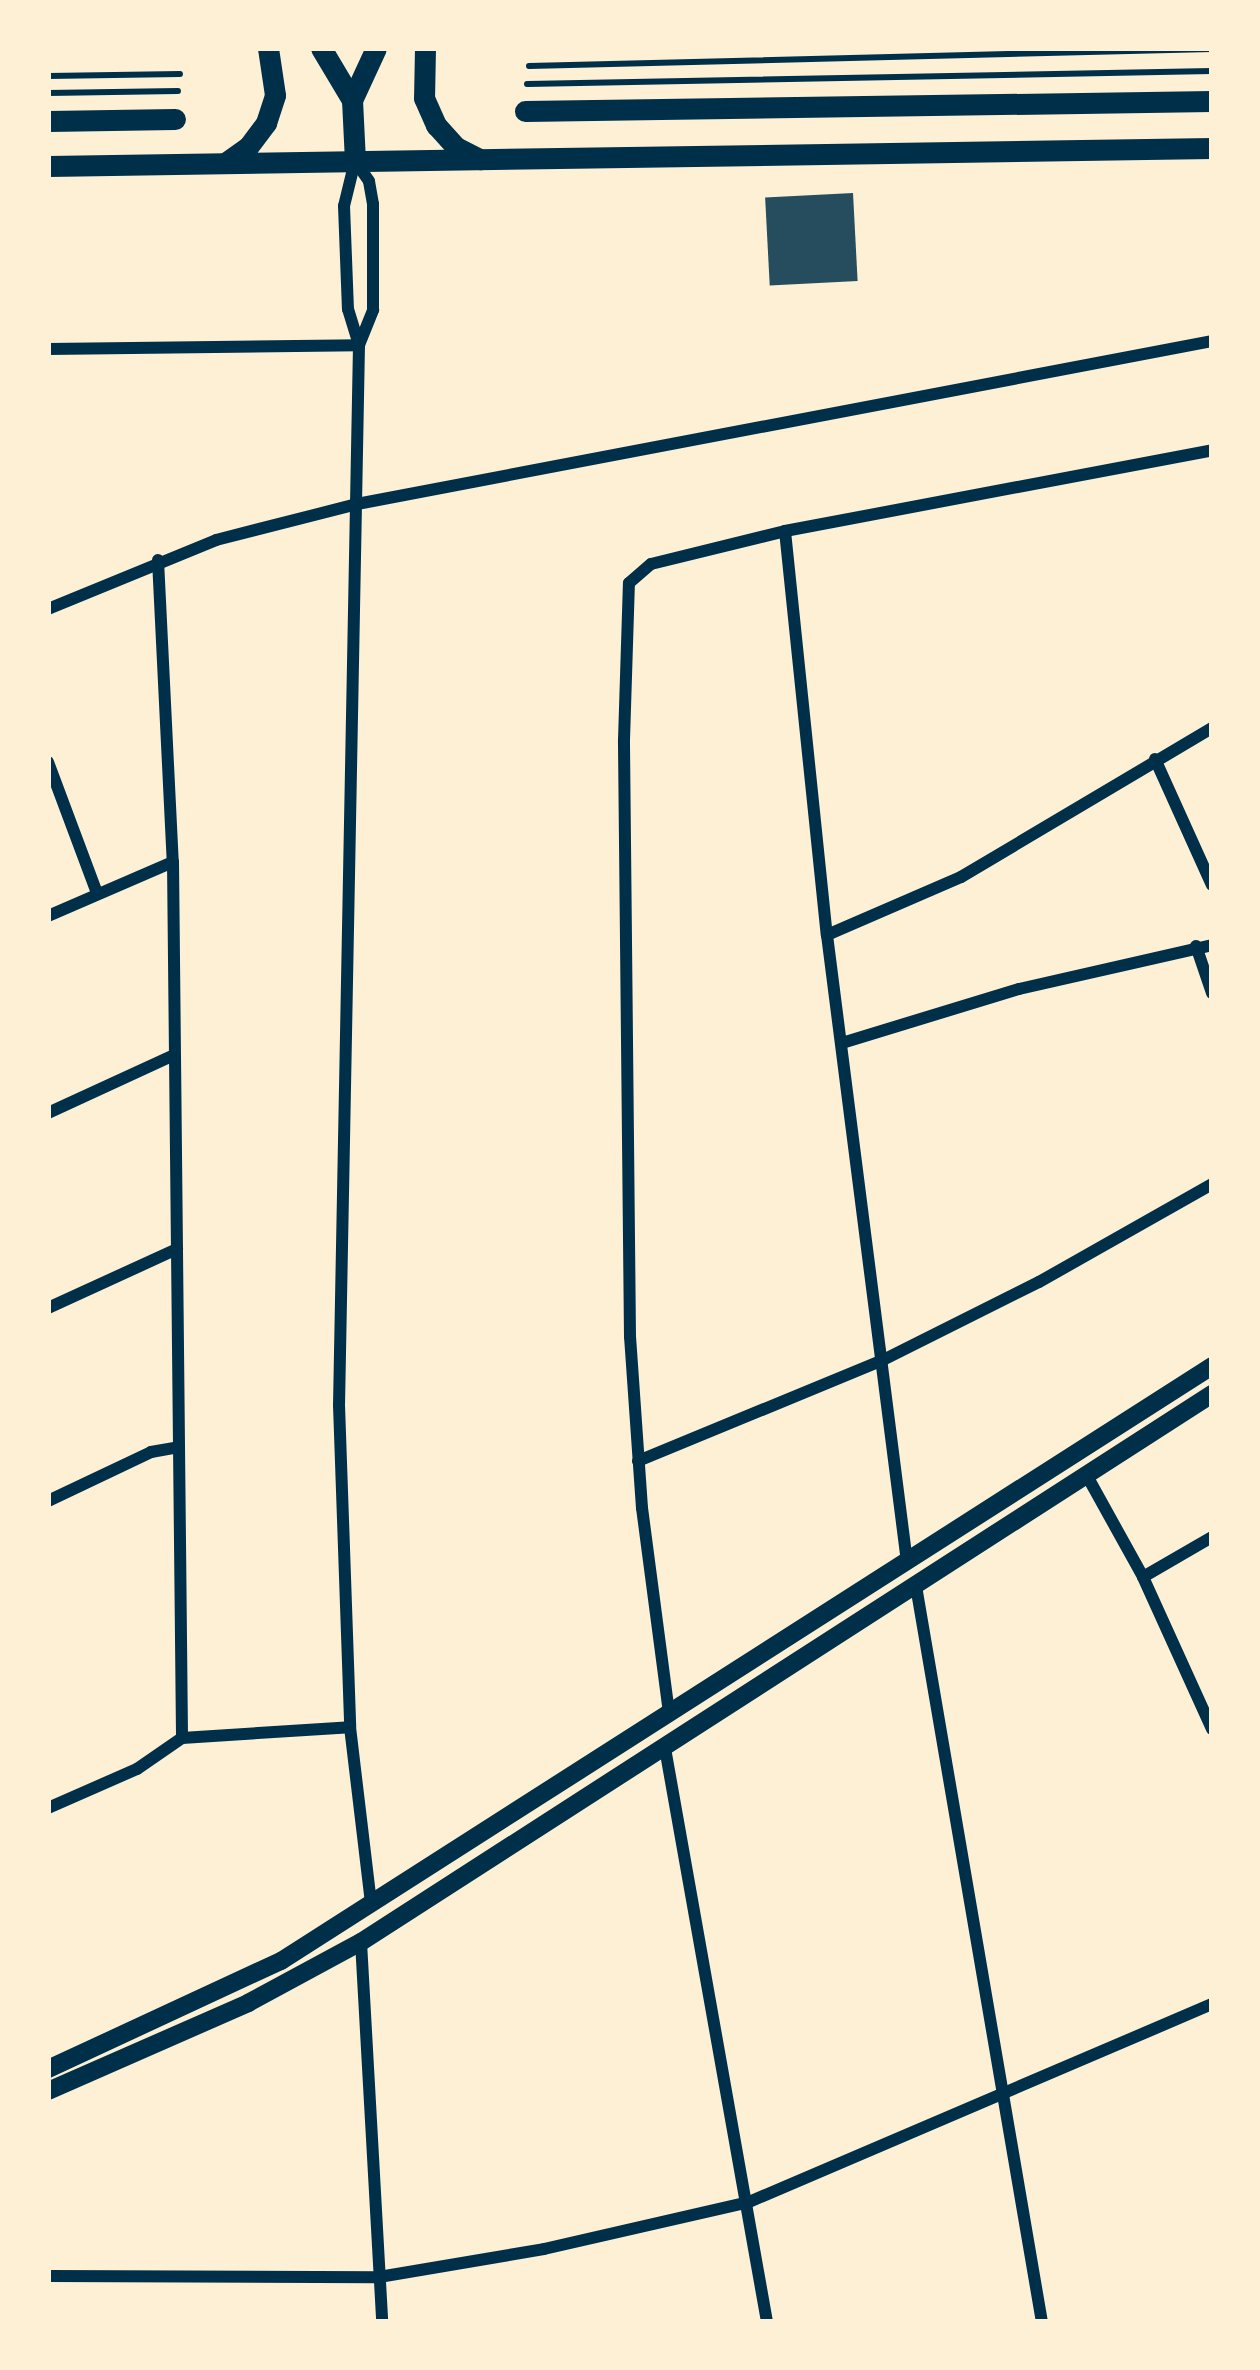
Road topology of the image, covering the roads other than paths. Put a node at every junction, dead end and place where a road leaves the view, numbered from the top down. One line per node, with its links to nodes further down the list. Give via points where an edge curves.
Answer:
1 (268, 48): 21 (highway, via 275,95 266,123)
2 (321, 48): 13 (highway)
3 (376, 48): 13 (highway)
4 (425, 48): 20 (highway, via 424,98 436,125)
5 (1212, 49): 6 (lane)
6 (529, 66)
7 (1212, 71): 10 (lane)
8 (180, 74): 9 (lane)
9 (48, 76)
10 (527, 84)
11 (178, 91): 12 (lane)
12 (48, 93)
13 (352, 100): 19 (highway)
14 (1212, 101): 15 (highway)
15 (525, 111)
16 (175, 119): 17 (highway)
17 (48, 121)
18 (1212, 148): 20 (highway)
19 (356, 161): 20 (highway); 21 (highway); 24 (street, via 344,206 348,309); 24 (street, via 373,205 373,310)
20 (482, 161)
21 (225, 164): 22 (highway)
22 (48, 166)
23 (1212, 341): 27 (street)
24 (359, 345): 25 (street); 27 (street)
25 (48, 349)
26 (1212, 450): 28 (street)
27 (357, 504): 29 (street); 60 (street, via 339,1308)
28 (785, 531): 38 (street); 52 (street, via 651,564 629,583 629,1313)
29 (158, 560): 30 (street); 34 (street)
30 (48, 609)
31 (1212, 728): 32 (street)
32 (1155, 759): 35 (street); 38 (street, via 961,877)
33 (48, 763): 36 (street)
34 (173, 862): 36 (street); 43 (street)
35 (1212, 885)
36 (97, 892): 37 (street)
37 (48, 916)
38 (827, 935): 42 (street)
39 (1212, 945): 40 (street)
40 (1196, 946): 41 (street); 42 (street, via 1019,988)
41 (1212, 993)
42 (842, 1043): 48 (street)
43 (174, 1055): 44 (street); 46 (street)
44 (48, 1112)
45 (1212, 1184): 48 (street)
46 (177, 1249): 47 (street); 51 (street)
47 (48, 1308)
48 (883, 1360): 52 (street); 56 (street)
49 (1212, 1366): 56 (main road)
50 (1212, 1394): 53 (main road)
51 (179, 1447): 54 (street); 62 (street)
52 (638, 1461): 59 (street)
53 (1086, 1474): 57 (street); 58 (main road)
54 (48, 1501)
55 (1212, 1537): 57 (street)
56 (907, 1562): 59 (main road)
57 (1143, 1577): 61 (street)
58 (916, 1586): 63 (main road); 70 (street)
59 (669, 1713): 65 (main road)
60 (350, 1726): 62 (street); 65 (street)
61 (1212, 1730)
62 (182, 1738): 64 (street, via 137,1769)
63 (665, 1748): 66 (main road); 71 (street)
64 (48, 1808)
65 (371, 1903): 68 (main road, via 258,1974)
66 (361, 1942): 69 (main road, via 248,2003); 73 (street)
67 (1212, 2004): 70 (street)
68 (48, 2069)
69 (48, 2091)
70 (1003, 2095): 71 (street); 76 (street)
71 (749, 2202): 73 (street); 75 (street)
72 (48, 2276): 73 (street)
73 (379, 2277): 74 (street)
74 (382, 2322)
75 (767, 2322)
76 (1042, 2322)

